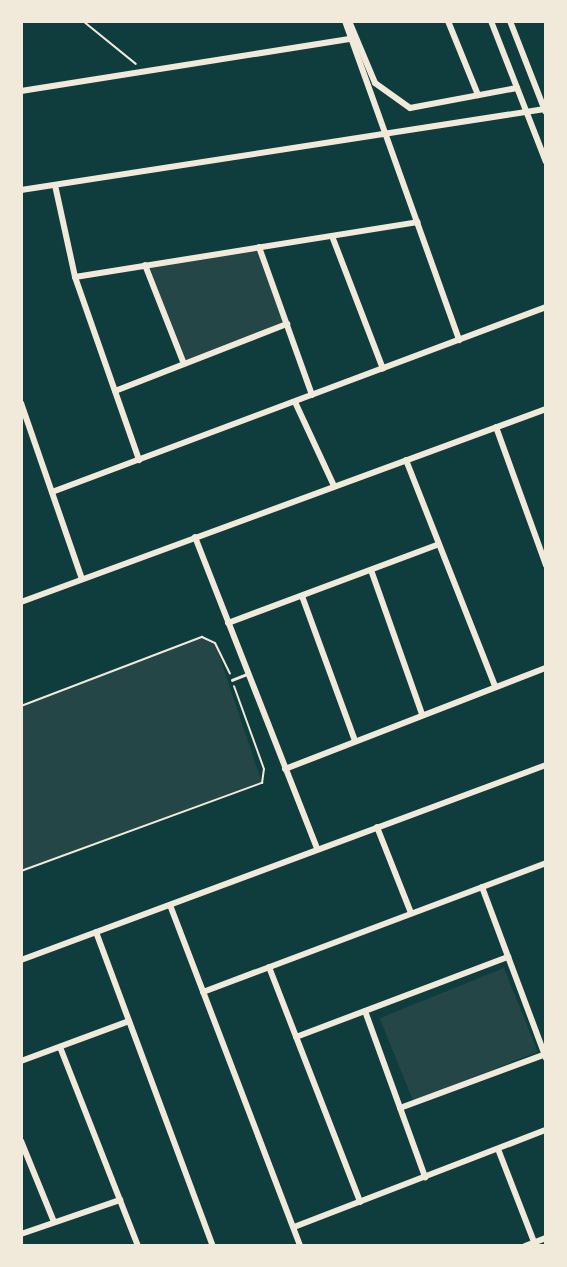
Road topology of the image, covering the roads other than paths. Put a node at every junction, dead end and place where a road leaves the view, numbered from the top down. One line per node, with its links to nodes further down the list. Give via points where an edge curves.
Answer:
1 (347, 21): 5 (street); 8 (street, via 367,68 386,94 410,108)
2 (448, 21): 8 (street)
3 (491, 21): 6 (street)
4 (510, 21): 10 (street)
5 (351, 39): 7 (street); 11 (street)
6 (517, 88): 8 (street); 9 (street)
7 (21, 91)
8 (478, 95)
9 (526, 111): 10 (street); 11 (street); 12 (street)
10 (545, 111)
11 (387, 133): 13 (street); 15 (street)
12 (546, 162)
13 (55, 185): 14 (street); 19 (street)
14 (21, 190)
15 (418, 222): 16 (street); 22 (street)
16 (332, 236): 17 (street); 24 (street)
17 (259, 247): 18 (street); 21 (street)
18 (145, 265): 19 (street); 23 (street)
19 (75, 277): 25 (street)
20 (546, 307): 22 (street)
21 (287, 324): 23 (street); 26 (street)
22 (459, 340): 24 (street)
23 (184, 364): 25 (street)
24 (383, 369): 26 (street)
25 (115, 391): 31 (street)
26 (312, 395): 27 (street)
27 (295, 402): 31 (street); 33 (street)
28 (21, 403): 34 (street)
29 (546, 409): 30 (street)
30 (496, 427): 32 (street); 37 (street)
31 (139, 460): 34 (street)
32 (406, 460): 33 (street); 36 (street)
33 (334, 486): 35 (street)
34 (52, 492): 39 (street)
35 (195, 537): 39 (street); 42 (street)
36 (439, 544): 38 (street); 46 (street)
37 (546, 565)
38 (371, 570): 40 (street); 47 (street)
39 (82, 579): 41 (street)
40 (302, 596): 42 (street); 48 (street)
41 (21, 602)
42 (228, 623): 44 (street)
43 (546, 668): 46 (street)
44 (247, 674): 45 (lane); 50 (street)
45 (232, 680)
46 (495, 686): 47 (street)
47 (422, 714): 48 (street)
48 (355, 741): 50 (street)
49 (546, 765): 51 (street)
50 (285, 769): 52 (street)
51 (377, 827): 52 (street); 56 (street)
52 (317, 849): 55 (street)
53 (546, 863): 54 (street)
54 (482, 887): 56 (street); 58 (street)
55 (170, 905): 57 (street); 61 (street)
56 (411, 913): 60 (street)
57 (96, 932): 59 (street); 63 (street)
58 (508, 957): 62 (street); 66 (street)
59 (21, 960)
60 (269, 967): 61 (street); 64 (street)
61 (203, 992): 76 (street)
62 (365, 1011): 64 (street); 68 (street)
63 (129, 1021): 65 (street); 80 (street)
64 (296, 1037): 74 (street)
65 (60, 1047): 67 (street); 73 (street)
66 (546, 1056): 68 (street)
67 (21, 1061)
68 (400, 1108): 72 (street)
69 (546, 1130): 71 (street)
70 (21, 1141): 75 (street)
71 (498, 1149): 72 (street); 79 (street)
72 (425, 1177): 74 (street)
73 (120, 1200): 75 (street); 81 (street)
74 (360, 1202): 76 (street)
75 (54, 1223): 77 (street)
76 (293, 1227): 83 (street)
77 (21, 1234)
78 (546, 1238): 79 (street)
79 (534, 1242): 84 (street)
80 (212, 1244): 82 (street)
81 (138, 1246)
82 (203, 1246)
83 (300, 1246)
84 (524, 1246)

